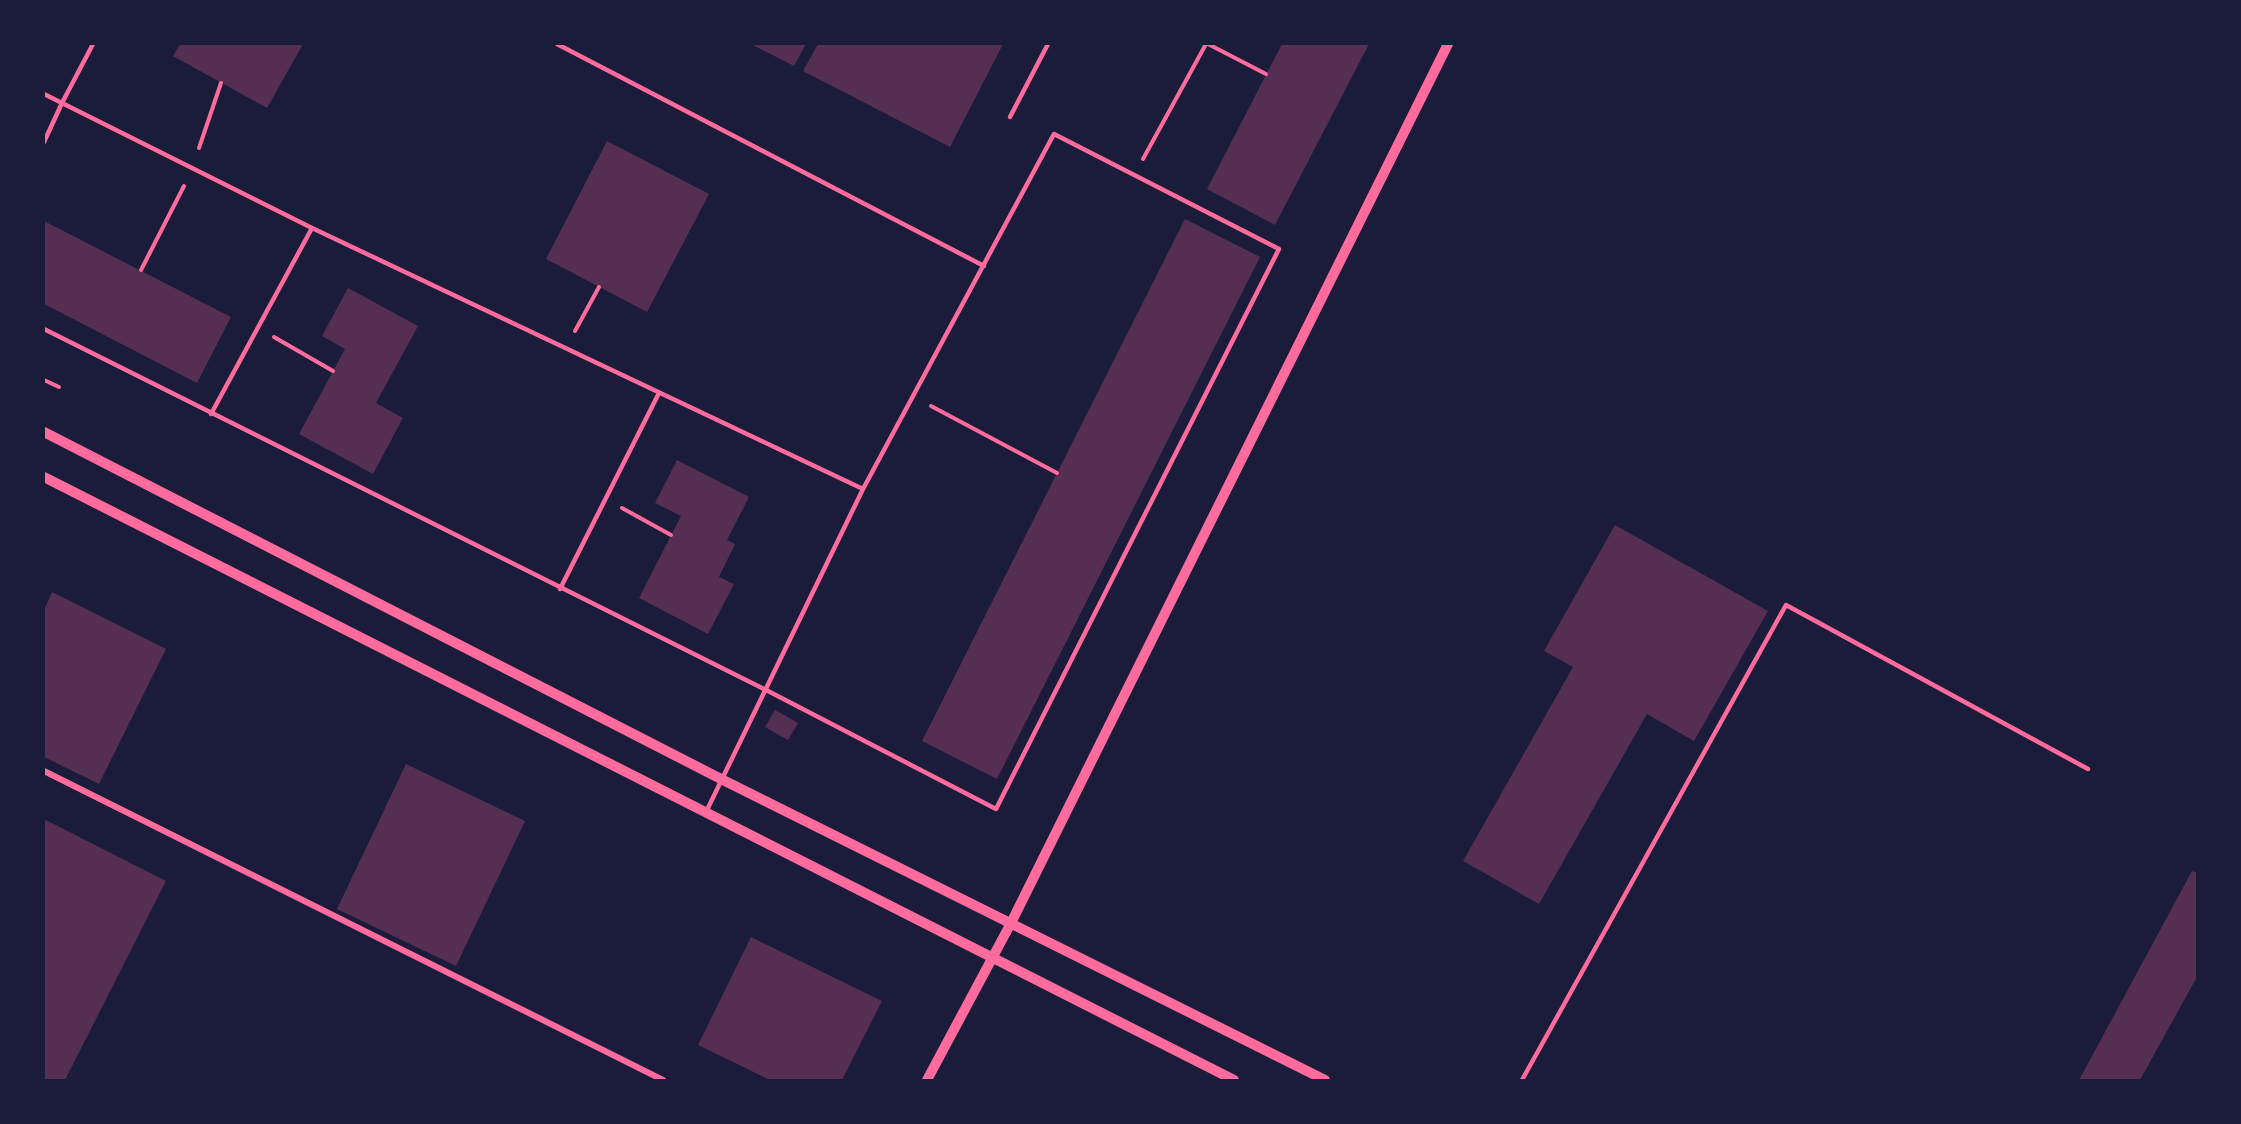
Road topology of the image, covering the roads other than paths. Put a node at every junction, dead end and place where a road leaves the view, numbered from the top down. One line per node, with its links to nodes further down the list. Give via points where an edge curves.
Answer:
1 (93, 44): 6 (lane)
2 (557, 44): 10 (lane)
3 (1048, 44): 7 (lane)
4 (1448, 44): 23 (street)
5 (44, 94): 6 (lane)
6 (62, 103): 8 (lane); 9 (lane)
7 (1010, 117)
8 (44, 142)
9 (312, 228): 12 (lane); 13 (lane)
10 (984, 266): 16 (lane); 18 (lane, via 1054,134 1279,249 996,809)
11 (44, 329): 13 (lane)
12 (659, 393): 16 (lane); 17 (lane)
13 (211, 414): 17 (lane)
14 (44, 432): 21 (street)
15 (44, 477): 22 (street)
16 (863, 489): 18 (lane)
17 (560, 589): 18 (lane)
18 (768, 691): 21 (lane)
19 (2088, 769): 29 (lane, via 1785,605)
20 (44, 771): 25 (street)
21 (723, 780): 22 (lane); 23 (street)
22 (705, 814): 24 (street)
23 (1011, 923): 24 (street); 28 (street)
24 (993, 957): 26 (street); 27 (street)
25 (663, 1080)
26 (927, 1080)
27 (1234, 1080)
28 (1325, 1080)
29 (1522, 1080)

